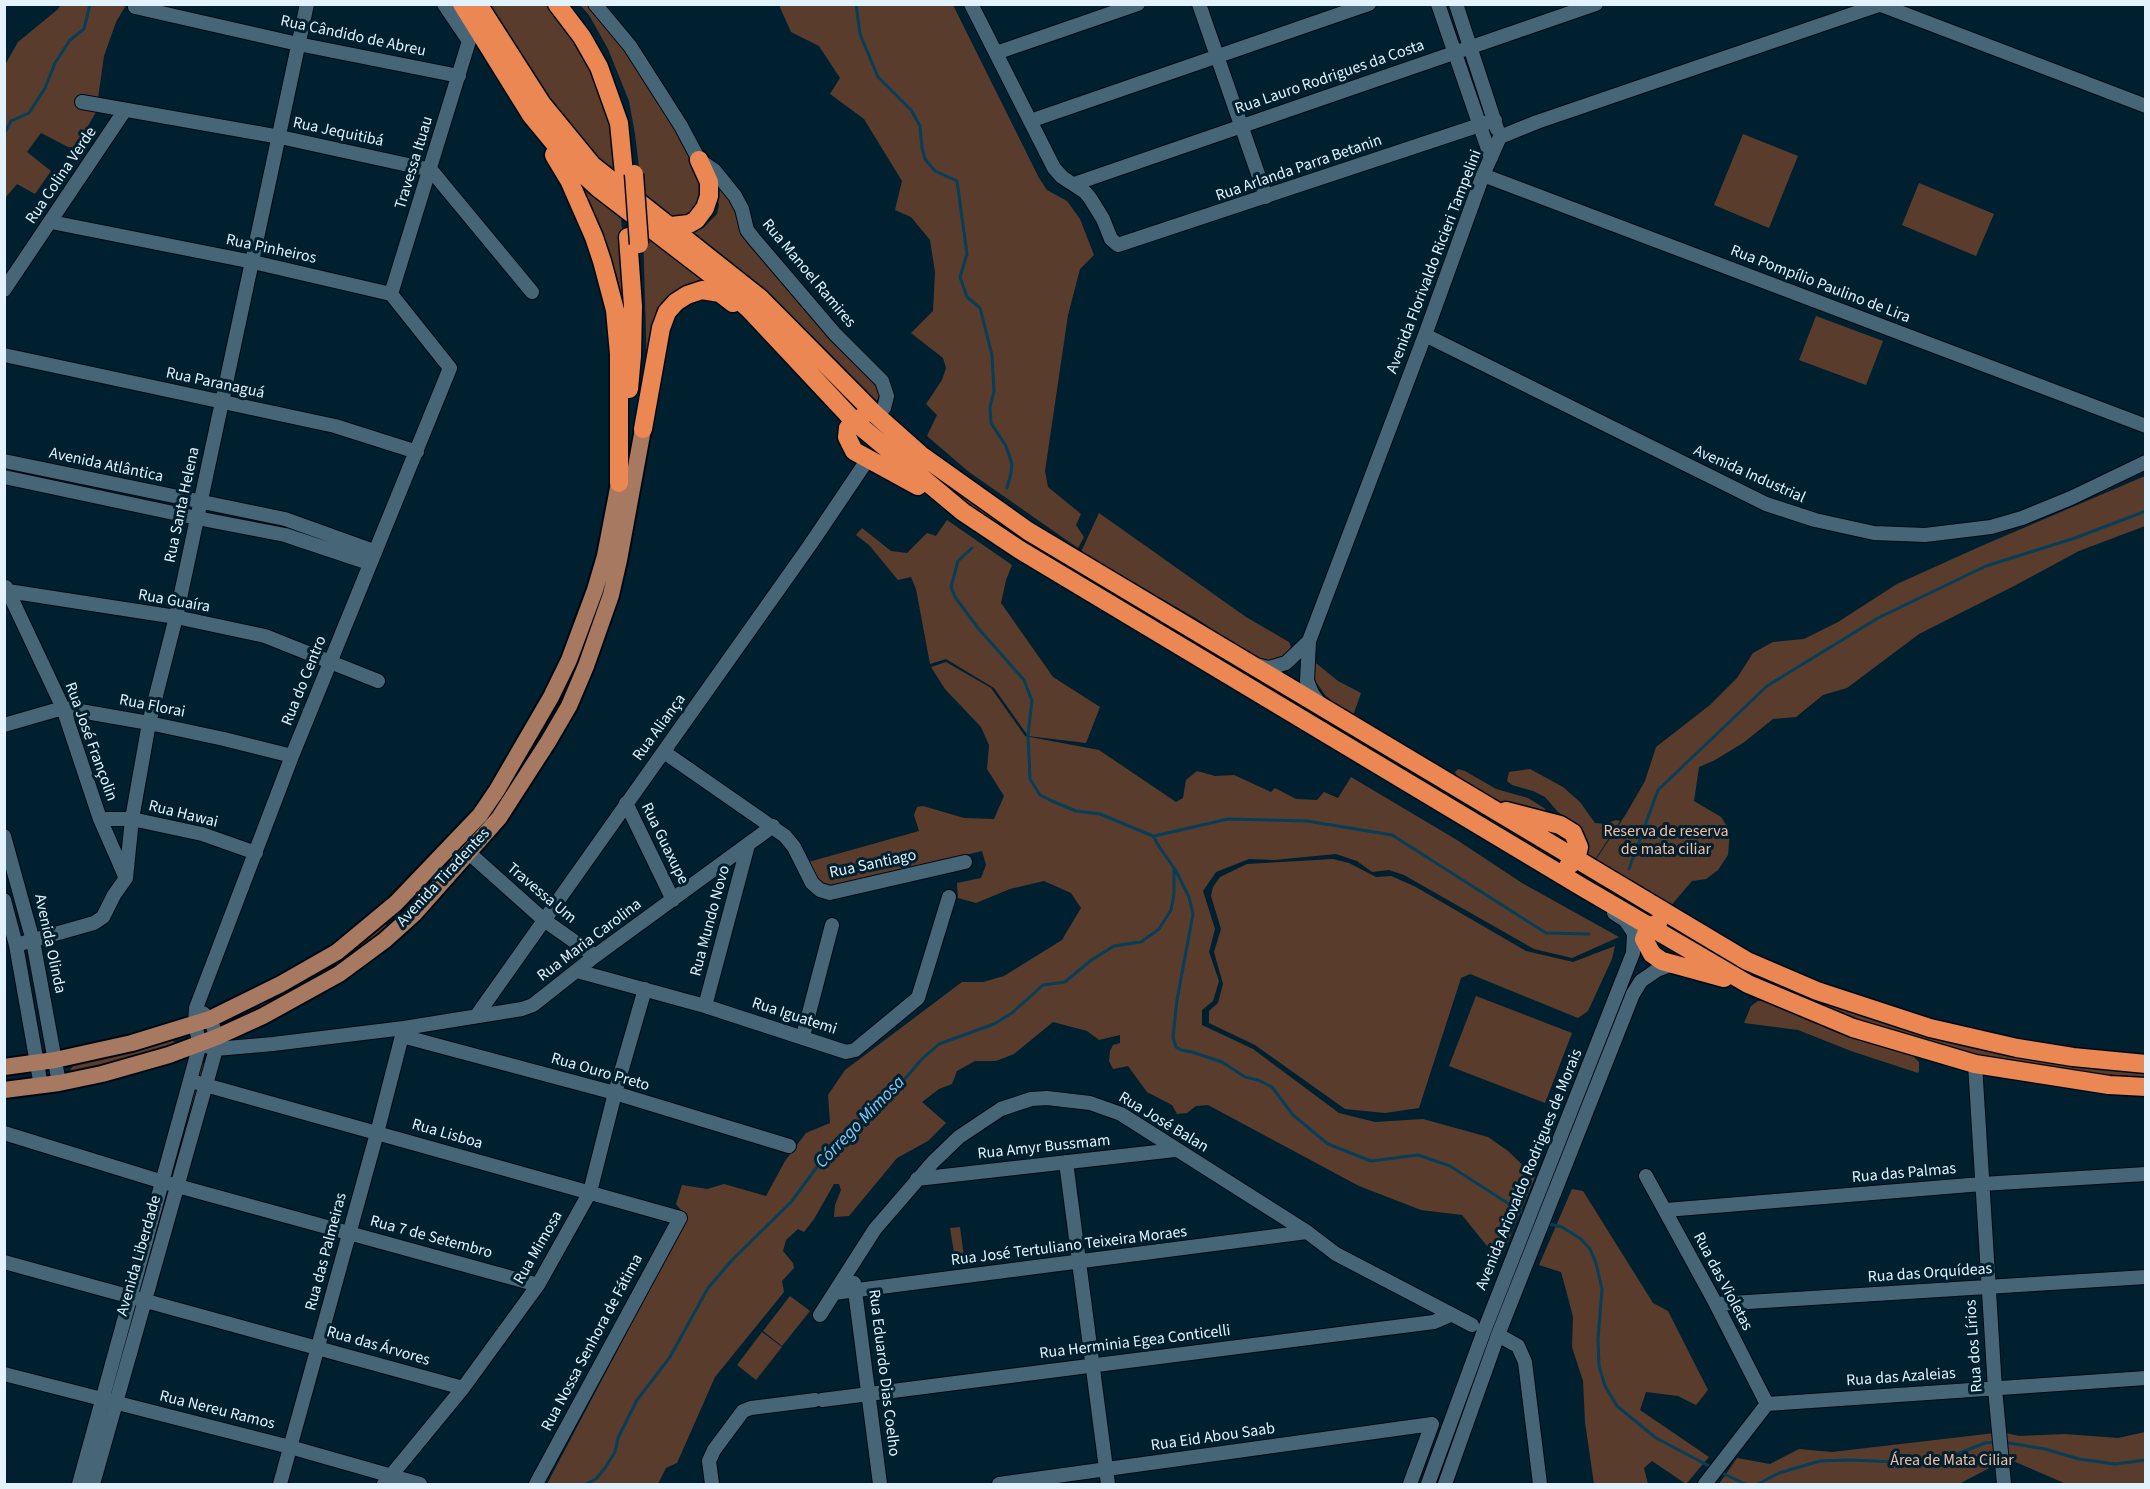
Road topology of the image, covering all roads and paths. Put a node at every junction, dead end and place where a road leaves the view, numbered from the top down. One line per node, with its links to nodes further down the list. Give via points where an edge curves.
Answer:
1 (307, 4): 17 (street, Rua Santa Helena)
2 (444, 4): 22 (street, Travessa Ituau, via 469,41)
3 (462, 4): 26 (highway)
4 (480, 4): 41 (highway, via 542,104 592,165)
5 (557, 4): 36 (highway, via 599,67 619,123)
6 (572, 4): 36 (highway, via 608,62 627,122)
7 (595, 4): 34 (street, Rua Manoel Ramires, via 630,46)
8 (971, 4): 19 (street)
9 (1138, 4): 19 (street)
10 (1199, 4): 21 (street)
11 (1369, 4): 21 (street)
12 (1438, 4): 20 (street)
13 (1456, 4): 18 (street)
14 (1596, 4): 18 (street, Rua Lauro Rodrigues da Costa)
15 (1881, 5): 24 (street); 32 (street, Avenida Florivaldo Ricieri Tampelini)
16 (135, 7): 17 (street, Rua Cândido de Abreu)
17 (298, 44): 22 (street, Rua Cândido de Abreu); 31 (street, Rua Santa Helena)
18 (1470, 47): 20 (street, Rua Lauro Rodrigues da Costa); 27 (street)
19 (996, 53): 28 (street)
20 (1454, 53): 29 (street); 30 (street, Rua Lauro Rodrigues da Costa)
21 (1217, 57): 28 (street); 30 (street)
22 (459, 76): 35 (street, Travessa Ituau)
23 (82, 102): 25 (street, Rua Jequitibá)
24 (2145, 106)
25 (125, 110): 31 (street, Rua Jequitibá); 40 (street, Rua Colina Verde)
26 (531, 114): 48 (highway, via 597,188 709,273); 59 (highway, via 582,208 609,285 618,334)
27 (1495, 120): 29 (street, Rua Arlanda Parra Betanin); 32 (street)
28 (1029, 121): 38 (street, via 1053,168)
29 (1480, 125): 33 (street); 39 (street, Rua Arlanda Parra Betanin)
30 (1241, 126): 38 (street, Rua Lauro Rodrigues da Costa); 39 (street)
31 (280, 137): 35 (street, Rua Jequitibá); 43 (street, Rua Santa Helena)
32 (1500, 137): 33 (street, Avenida Florivaldo Ricieri Tampelini)
33 (1491, 158): 37 (street, Avenida Florivaldo Ricieri Tampelini)
34 (699, 160): 41 (highway, via 708,182 705,208 689,224); 51 (street, Rua Manoel Ramires, via 714,170 735,196 747,230 761,247 882,381 887,396 884,408)
35 (431, 170): 45 (street); 46 (street, Travessa Ituau)
36 (629, 174): 42 (highway, bridge)
37 (1483, 175): 47 (street, Avenida Florivaldo Ricieri Tampelini); 52 (street, Rua Pompílio Paulino de Lira)
38 (1074, 184): 39 (street, Rua Arlanda Parra Betanin, via 1090,198 1118,245)
39 (1266, 197)
40 (51, 222): 43 (street, Rua Pinheiros); 44 (street, Rua Colina Verde)
41 (671, 226): 51 (highway, via 760,298)
42 (633, 241): 53 (highway, via 643,306); 59 (highway, via 632,356)
43 (253, 262): 46 (street, Rua Pinheiros); 50 (street, Rua Santa Helena)
44 (4, 290)
45 (532, 292)
46 (391, 294): 54 (street, Rua do Centro, via 450,368)
47 (1425, 335): 57 (street, Avenida Industrial, via 1766,504 1874,533 1926,535 2022,519); 67 (street, Avenida Florivaldo Ricieri Tampelini)
48 (781, 344): 51 (highway); 53 (highway, via 720,293 702,290 687,295 667,312)
49 (4, 355): 50 (street, Rua Paranaguá)
50 (222, 403): 54 (street, Rua Paranaguá, via 335,426); 60 (street, Rua Santa Helena)
51 (864, 418): 55 (highway, via 848,428 846,436 854,451); 61 (highway); 68 (highway, via 1028,531)
52 (2145, 426)
53 (644, 429): 64 (main road, Avenida Tiradentes)
54 (417, 452): 63 (street, Rua do Centro)
55 (868, 459): 61 (highway); 75 (street, Rua Aliança)
56 (4, 461): 60 (street, Avenida Atlântica)
57 (2145, 462)
58 (4, 477): 62 (street)
59 (620, 483): 64 (main road, Avenida Tiradentes)
60 (200, 502): 62 (street, Rua Santa Helena); 63 (street, Avenida Atlântica, via 285,519)
61 (963, 512): 87 (highway, via 1020,550)
62 (196, 518): 63 (street); 66 (street, Rua Santa Helena)
63 (372, 557): 69 (street, Rua do Centro)
64 (612, 558): 77 (main road, Avenida Tiradentes, via 595,590 569,660); 78 (main road, Avenida Tiradentes, via 608,603 586,666 569,706)
65 (6, 588): 66 (street, Rua Guaíra); 71 (street, Rua José Françolin)
66 (176, 617): 69 (street, Rua Guaíra, via 266,636); 73 (street, Rua Santa Helena)
67 (1309, 641): 68 (street, Avenida Florivaldo Ricieri Tampelini, via 1277,667 1261,667); 72 (street, Avenida Florivaldo Ricieri Tampelini, via 1307,681)
68 (1242, 660): 72 (highway)
69 (330, 663): 70 (street, Rua Guaíra); 76 (street, Rua do Centro)
70 (378, 681)
71 (63, 708): 73 (street, Rua Florai); 74 (street, Rua Florai); 80 (street, Rua José Françolin)
72 (1326, 710): 89 (highway)
73 (149, 723): 76 (street, Rua Florai); 81 (street, Rua Santa Helena)
74 (4, 725)
75 (664, 752): 79 (street, Rua Aliança); 82 (street, Rua Santiago)
76 (292, 756): 86 (street, Rua do Centro)
77 (514, 761): 78 (main road); 85 (main road, Avenida Tiradentes, via 480,815)
78 (530, 771): 88 (main road, Avenida Tiradentes, via 499,818)
79 (626, 803): 95 (street, Rua Guaxupe); 98 (street, Rua Aliança)
80 (100, 819): 81 (street, Rua Hawai); 91 (street, Rua José Françolin)
81 (132, 819): 86 (street, Rua Hawai, via 202,834); 91 (street, Rua Santa Helena)
82 (773, 826): 84 (street, Rua Maria Carolina); 90 (street, Rua Santiago, via 794,847 812,883 830,893)
83 (4, 836): 93 (street, Avenida Olinda)
84 (748, 845): 95 (street, Rua Maria Carolina); 110 (street, Rua Mundo Novo)
85 (448, 851): 88 (main road); 97 (main road, Avenida Tiradentes)
86 (256, 853): 112 (street, Rua do Centro)
87 (1529, 854): 89 (highway, via 1559,866); 92 (highway)
88 (465, 858): 98 (street, Travessa Um); 100 (main road, Avenida Tiradentes)
89 (1575, 860): 105 (highway)
90 (965, 862)
91 (126, 878): 102 (street, Rua Santa Helena, via 103,917)
92 (1582, 887): 101 (highway); 142 (street, Avenida Ariovaldo Rodrigues de Morais, via 1625,920 1635,942)
93 (22, 897): 96 (street); 102 (street, Avenida Olinda)
94 (949, 897): 114 (street, Rua Iguatemi, via 923,988 912,1005 855,1050 846,1052)
95 (673, 900): 104 (street, Rua Maria Carolina)
96 (5, 901): 103 (street, Avenida Olinda)
97 (387, 912): 100 (main road); 112 (main road, Avenida Tiradentes, via 310,968 254,999)
98 (544, 920): 104 (street, Travessa Um); 111 (street, Rua Aliança)
99 (832, 925): 114 (street)
100 (400, 927): 115 (main road, Avenida Tiradentes, via 339,974)
101 (1649, 927): 105 (highway, via 1654,923 1665,924); 106 (highway, via 1644,939 1648,949 1662,961); 108 (highway)
102 (33, 941): 103 (street, Rua Santa Helena); 116 (street, Avenida Olinda)
103 (16, 945): 117 (street, Avenida Olinda)
104 (595, 956): 107 (street, Rua Maria Carolina)
105 (1747, 961): 119 (highway, via 1826,994 1930,1028 2017,1048)
106 (1673, 964): 108 (highway); 142 (street, Avenida Ariovaldo Rodrigues de Morais, via 1641,981 1633,994)
107 (577, 971): 109 (street, Rua Iguatemi); 111 (street, Rua Maria Carolina, via 533,1005)
108 (1748, 984): 118 (highway, via 1853,1028)
109 (645, 989): 110 (street, Rua Iguatemi); 127 (street, Rua Mimosa)
110 (705, 1006): 114 (street, Rua Iguatemi)
111 (477, 1015): 113 (street, Rua Maria Carolina)
112 (200, 1017): 115 (street); 116 (main road, Avenida Tiradentes, via 154,1038)
113 (403, 1032): 115 (street, Rua Maria Carolina); 127 (street, Rua Ouro Preto); 128 (street, Rua das Palmeiras)
114 (803, 1036)
115 (211, 1043): 121 (street, Avenida Liberdade); 122 (main road, Avenida Tiradentes); 123 (street, Avenida Liberdade)
116 (55, 1060): 117 (main road, Avenida Tiradentes); 122 (street, Avenida Olinda)
117 (38, 1063): 120 (main road, Avenida Tiradentes); 124 (street, Avenida Olinda)
118 (1975, 1064): 125 (highway, via 2109,1085); 137 (street, Rua dos Lírios)
119 (2145, 1064)
120 (4, 1066)
121 (190, 1081): 123 (street, Rua Lisboa); 136 (street, Avenida Liberdade)
122 (60, 1083): 124 (main road, Avenida Tiradentes)
123 (206, 1084): 128 (street, Rua Lisboa); 138 (street, Avenida Liberdade)
124 (41, 1086): 126 (main road, Avenida Tiradentes)
125 (2145, 1086)
126 (4, 1090)
127 (615, 1093): 130 (street, Rua Ouro Preto); 139 (street, Rua Mimosa)
128 (377, 1132): 139 (street, Rua Lisboa); 144 (street, Rua das Palmeiras)
129 (4, 1134): 136 (street)
130 (789, 1146)
131 (1175, 1150): 132 (street, Rua Amyr Bussmam); 135 (street, Rua José Balan, via 1121,1114 1103,1107 1077,1100 1030,1099 982,1120); 143 (street, Rua José Balan)
132 (1066, 1162): 135 (street, Rua Amyr Bussmam); 146 (street)
133 (2145, 1174): 137 (street, Rua das Palmas)
134 (1647, 1176): 140 (street, Rua das Violetas)
135 (917, 1179): 147 (street, Rua José Balan, via 875,1229)
136 (163, 1182): 138 (street, Rua 7 de Setembro); 153 (street, Avenida Liberdade)
137 (1982, 1184): 140 (street, Rua das Palmas); 150 (street, Rua dos Lírios)
138 (177, 1186): 144 (street, Rua 7 de Setembro); 154 (street, Avenida Liberdade)
139 (590, 1192): 141 (street, Rua Lisboa); 149 (street, Rua Mimosa)
140 (1666, 1210): 155 (street, Rua das Violetas)
141 (680, 1218): 179 (street, Rua Nossa Senhora de Fátima)
142 (1536, 1219): 159 (street, Avenida Ariovaldo Rodrigues de Morais); 184 (street, Avenida Ariovaldo Rodrigues de Morais, via 1484,1331)
143 (1307, 1232): 146 (street, Rua José Tertuliano Teixeira Moraes); 156 (street, Rua José Balan, via 1336,1254)
144 (349, 1233): 149 (street, Rua 7 de Setembro); 160 (street, Rua das Palmeiras)
145 (4, 1262): 153 (street)
146 (1079, 1262): 151 (street, Rua José Tertuliano Teixeira Moraes); 162 (street)
147 (852, 1266): 151 (street, Rua Eduardo Dias Coelho); 152 (street, Rua José Balan)
148 (2145, 1278): 150 (street, Rua das Orquídeas)
149 (538, 1285): 165 (street, Rua Mimosa)
150 (1988, 1287): 155 (street, Rua das Orquídeas); 166 (street, Rua dos Lírios)
151 (855, 1291): 152 (street, Rua José Tertuliano Teixeira Moraes); 167 (street, Rua Eduardo Dias Coelho)
152 (834, 1293): 157 (street, Rua José Balan)
153 (131, 1296): 154 (street, Rua das Árvores); 161 (street, Avenida Liberdade)
154 (145, 1300): 160 (street, Rua das Árvores); 161 (street, Avenida Liberdade)
155 (1716, 1304): 170 (street, Rua das Violetas)
156 (1450, 1314): 158 (street, Rua José Balan); 162 (street, Rua Herminia Egea Conticelli, via 1434,1322)
157 (820, 1315)
158 (1472, 1325)
159 (1498, 1335): 185 (street, Avenida Ariovaldo Rodrigues de Morais); 186 (street, via 1518,1346 1525,1362)
160 (318, 1347): 165 (street, Rua das Árvores); 171 (street, Rua das Palmeiras)
161 (123, 1353): 168 (street, Avenida Liberdade); 169 (street, Avenida Liberdade)
162 (1093, 1364): 167 (street, Rua Herminia Egea Conticelli); 172 (street)
163 (4, 1374): 168 (street, Rua Nereu Ramos)
164 (2145, 1378): 166 (street, Rua das Azaleias)
165 (464, 1388): 174 (street, Rua Mimosa)
166 (1995, 1389): 170 (street, Rua das Azaleias); 187 (street, Rua dos Lírios)
167 (869, 1394): 180 (street, Rua Herminia Egea Conticelli, via 744,1412 709,1461); 181 (street, Rua Eduardo Dias Coelho)
168 (102, 1399): 169 (street, Rua Nereu Ramos); 175 (street, Avenida Liberdade)
169 (116, 1402): 171 (street, Rua Nereu Ramos); 176 (street, Avenida Liberdade)
170 (1767, 1404): 173 (street)
171 (290, 1447): 174 (street, Rua Nereu Ramos); 177 (street, Rua das Palmeiras)
172 (1108, 1478): 182 (street, Rua Eid Abou Saab); 183 (street, Rua Eid Abou Saab, via 1432,1424)
173 (1708, 1480)
174 (388, 1481): 178 (street, Rua Nereu Ramos)
175 (79, 1485)
176 (93, 1485)
177 (280, 1485)
178 (420, 1485)
179 (536, 1485)
180 (712, 1485)
181 (880, 1485)
182 (999, 1485)
183 (1410, 1485)
184 (1428, 1485)
185 (1444, 1485)
186 (1540, 1485)
187 (2004, 1485)

